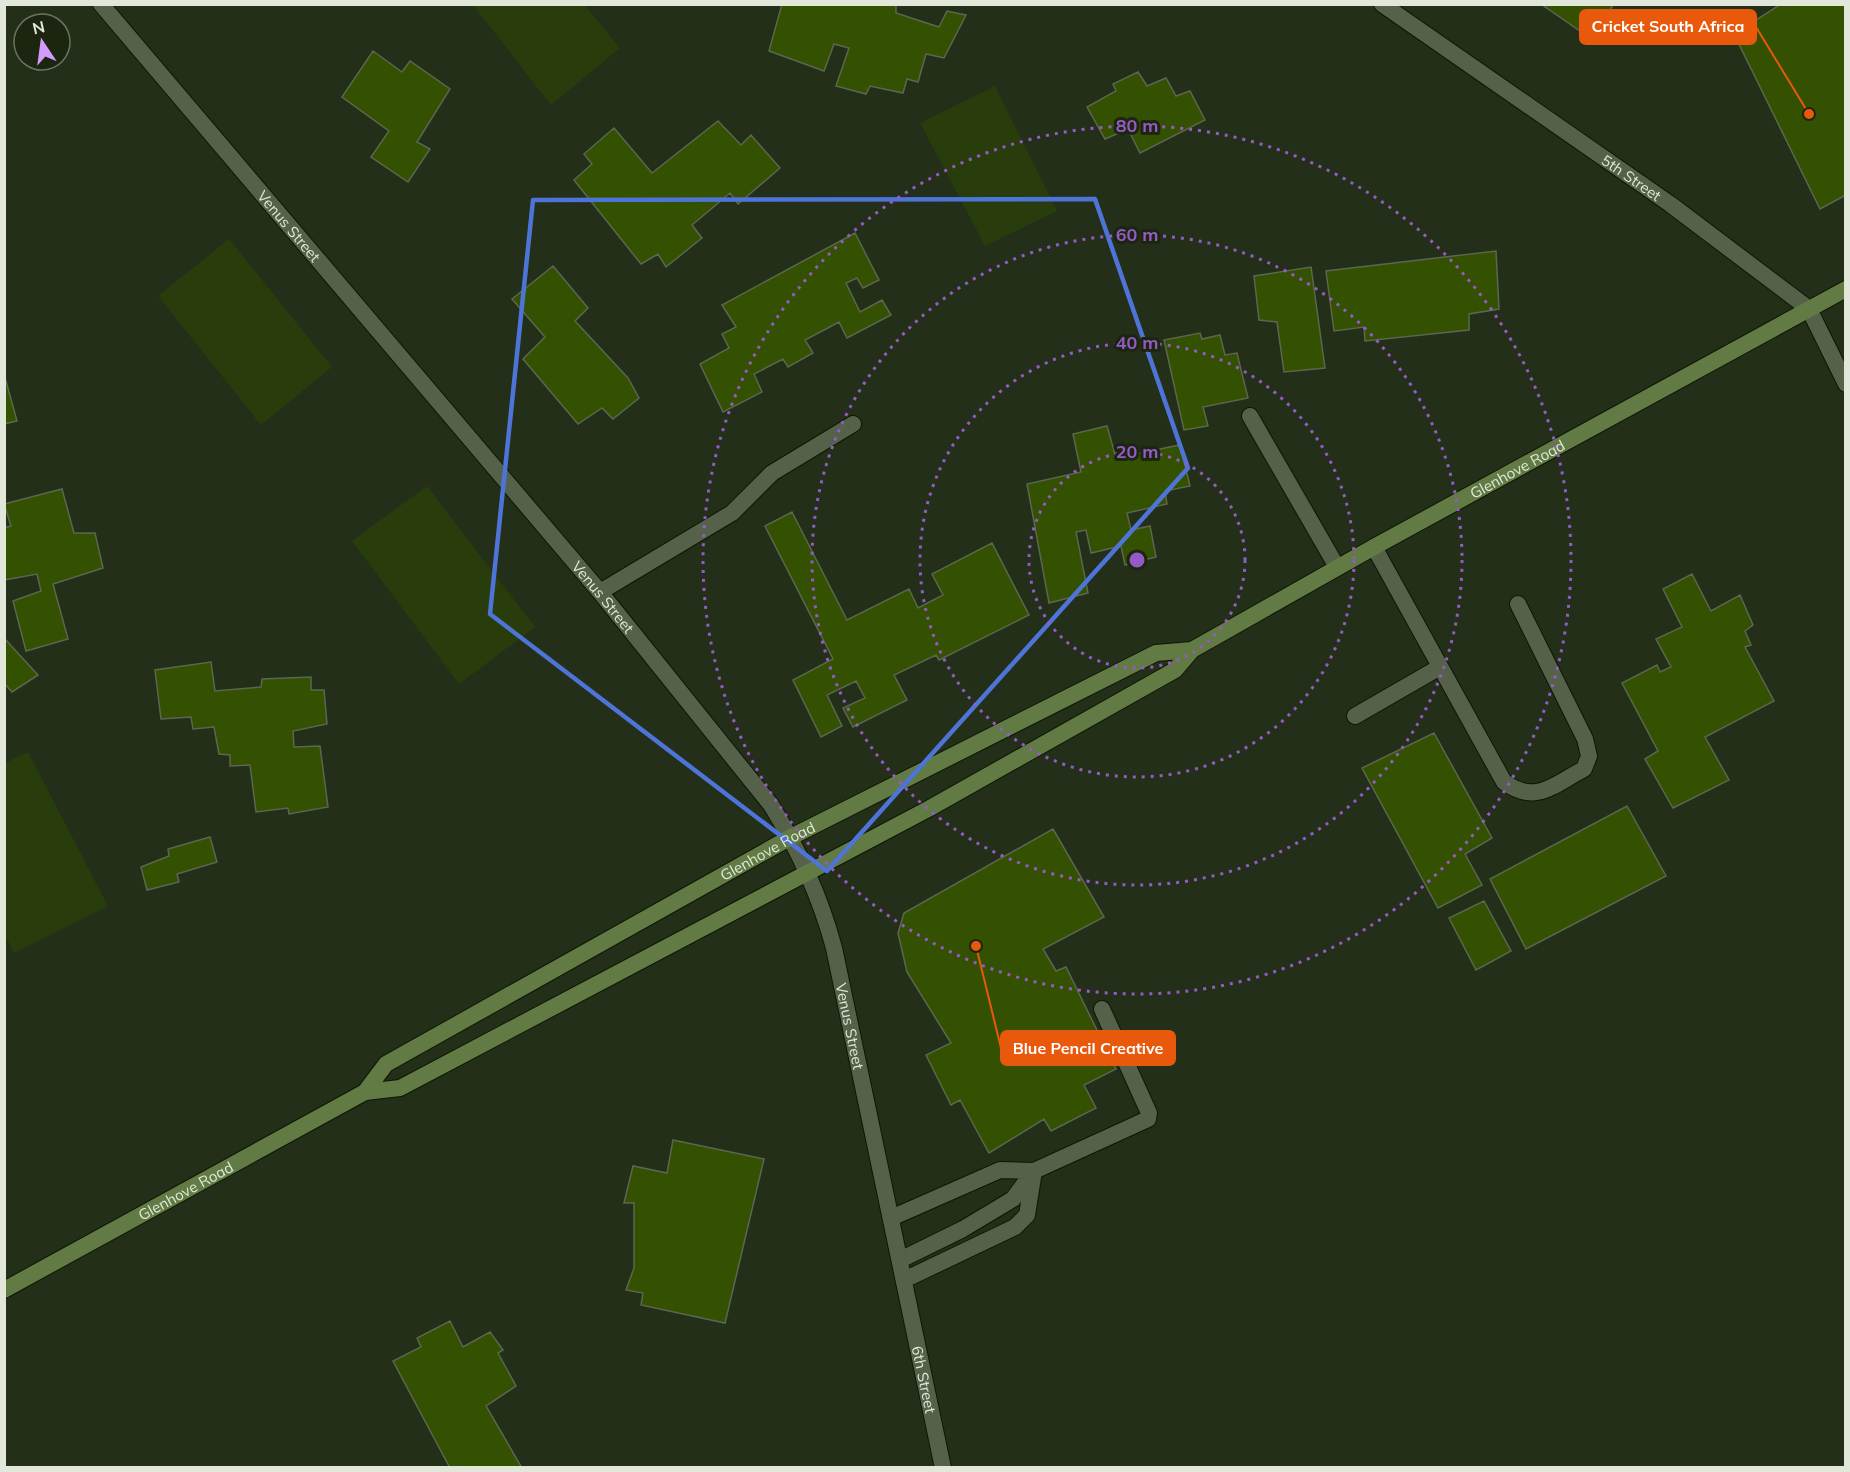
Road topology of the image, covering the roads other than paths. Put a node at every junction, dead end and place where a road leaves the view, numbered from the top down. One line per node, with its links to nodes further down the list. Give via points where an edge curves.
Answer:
1 (101, 4): 10 (street, Venus Street)
2 (1382, 4): 4 (street, 5th Street, via 1670,204)
3 (1845, 289): 4 (main road, Glenhove Road)
4 (1809, 309): 5 (street, 5th Street); 8 (main road, Glenhove Road)
5 (1845, 384)
6 (1250, 416): 9 (street)
7 (853, 424): 10 (street, via 772,473 732,513)
8 (1374, 547): 9 (main road, Glenhove Road); 13 (street)
9 (1337, 567): 12 (main road, Glenhove Road)
10 (600, 592): 15 (street, Venus Street, via 771,805)
11 (1518, 604): 13 (street, via 1585,739 1589,756 1584,769 1538,794 1519,793 1504,782)
12 (1192, 650): 15 (main road, Glenhove Road, via 1156,653); 16 (main road, Glenhove Road, via 1175,670)
13 (1440, 667): 14 (street)
14 (1354, 716)
15 (791, 837): 16 (street, Venus Street); 18 (main road, Glenhove Road, via 386,1064)
16 (808, 872): 18 (main road, Glenhove Road, via 400,1088); 20 (street, Venus Street, via 834,948)
17 (1102, 1010): 19 (street, via 1149,1113 1148,1119)
18 (365, 1092): 23 (main road, Glenhove Road)
19 (1034, 1171): 20 (street, via 1000,1170); 21 (street, via 1013,1199); 22 (street, via 1027,1215 1015,1227)
20 (891, 1218): 21 (street, Venus Street)
21 (900, 1260): 22 (street, Venus Street)
22 (905, 1287): 24 (street, 6th Street)
23 (4, 1290)
24 (943, 1467)

